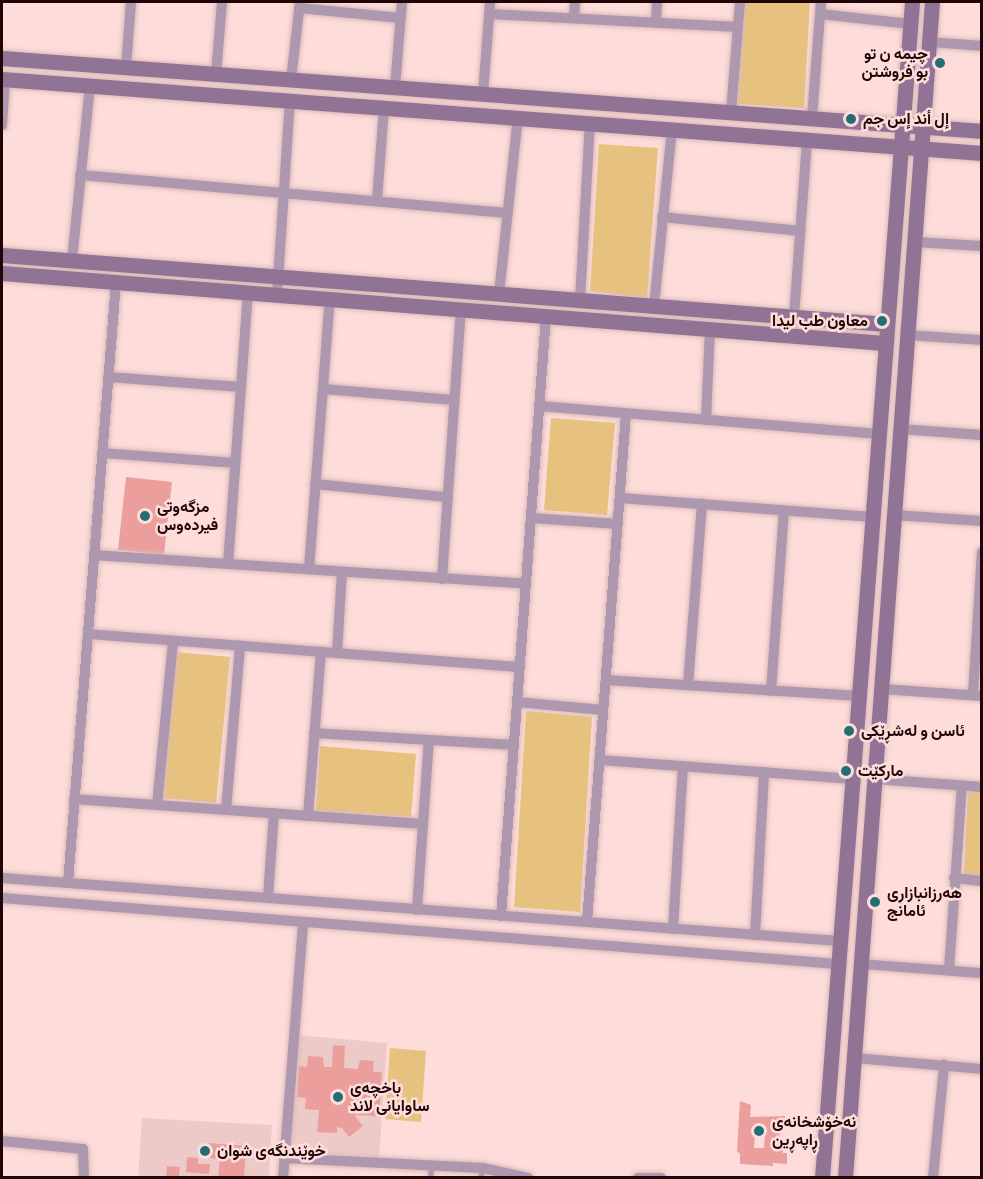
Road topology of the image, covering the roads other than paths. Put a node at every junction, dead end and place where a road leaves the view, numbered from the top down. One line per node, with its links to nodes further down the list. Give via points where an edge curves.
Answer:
1 (131, 2): 22 (street)
2 (222, 2): 24 (street)
3 (402, 2): 14 (street)
4 (490, 2): 12 (street)
5 (575, 2): 15 (street)
6 (657, 2): 16 (street)
7 (740, 2): 18 (street)
8 (821, 2): 13 (street)
9 (912, 2): 17 (street)
10 (932, 2): 19 (street)
11 (300, 5): 14 (street); 26 (street)
12 (489, 14): 15 (street); 31 (street)
13 (820, 14): 17 (street); 37 (street)
14 (401, 18): 28 (street)
15 (574, 18): 16 (street)
16 (656, 22): 18 (street)
17 (910, 24): 40 (street)
18 (738, 27): 35 (street)
19 (928, 42): 20 (street); 41 (street)
20 (981, 46)
21 (2, 58): 22 (street)
22 (126, 68): 23 (street)
23 (153, 69): 24 (street); 29 (street)
24 (216, 74): 26 (street)
25 (3, 79): 27 (street); 39 (street)
26 (291, 80): 28 (street)
27 (90, 86): 29 (street); 48 (street)
28 (395, 87): 30 (street)
29 (152, 90): 32 (street)
30 (437, 90): 31 (street); 34 (street)
31 (483, 94): 35 (street)
32 (290, 100): 33 (street); 49 (street)
33 (384, 107): 34 (street); 50 (street)
34 (436, 111): 36 (street)
35 (731, 112): 37 (street)
36 (518, 117): 38 (street); 51 (street)
37 (812, 118): 40 (street)
38 (590, 123): 42 (street); 65 (street)
39 (2, 125)
40 (901, 125): 41 (street); 45 (street)
41 (922, 126): 43 (street); 46 (street)
42 (672, 129): 44 (street); 52 (street)
43 (981, 131)
44 (807, 139): 45 (street); 53 (street)
45 (899, 146): 46 (street); 70 (street)
46 (921, 147): 47 (street); 54 (street)
47 (981, 153)
48 (81, 175): 49 (street); 57 (street)
49 (284, 193): 50 (street); 59 (street)
50 (377, 201): 51 (street)
51 (507, 213): 62 (street)
52 (662, 217): 53 (street); 66 (street)
53 (800, 231): 69 (street)
54 (915, 242): 55 (street); 72 (street)
55 (981, 246)
56 (2, 255): 57 (street)
57 (72, 260): 59 (street)
58 (2, 273): 60 (street)
59 (278, 277): 62 (street); 63 (street)
60 (116, 282): 61 (street); 75 (street)
61 (248, 292): 63 (street); 76 (street)
62 (499, 294): 65 (street)
63 (277, 295): 64 (street)
64 (330, 299): 67 (street); 77 (street)
65 (580, 300): 66 (street)
66 (654, 306): 69 (street)
67 (461, 309): 68 (street); 78 (street)
68 (546, 316): 71 (street); 79 (street)
69 (794, 317): 70 (street)
70 (886, 324): 74 (street)
71 (710, 329): 74 (street); 81 (street)
72 (908, 335): 73 (street); 82 (street)
73 (981, 340)
74 (884, 343): 83 (street)
75 (108, 377): 76 (street); 85 (street)
76 (241, 387): 86 (street)
77 (323, 389): 78 (street); 87 (street)
78 (454, 400): 88 (street)
79 (539, 406): 80 (street); 94 (street)
80 (626, 414): 81 (street); 89 (street)
81 (705, 420): 83 (street)
82 (901, 429): 84 (street); 92 (street)
83 (879, 434): 93 (street)
84 (981, 435)
85 (102, 453): 86 (street); 98 (street)
86 (235, 463): 99 (street)
87 (315, 484): 88 (street); 102 (street)
88 (446, 497): 104 (street)
89 (620, 498): 90 (street); 96 (street)
90 (702, 504): 91 (street); 113 (street)
91 (784, 510): 93 (street); 115 (street)
92 (894, 515): 95 (street); 101 (street)
93 (872, 517): 100 (street)
94 (531, 518): 96 (street); 105 (street)
95 (981, 521)
96 (618, 524): 112 (street)
97 (981, 552): 117 (street)
98 (94, 555): 99 (street); 106 (street)
99 (228, 564): 102 (street)
100 (869, 567): 101 (street); 116 (street)
101 (890, 568): 114 (street)
102 (309, 569): 103 (street)
103 (342, 572): 104 (street); 110 (street)
104 (442, 579): 105 (street)
105 (526, 584): 111 (street)
106 (88, 634): 107 (street); 130 (street)
107 (173, 641): 108 (street); 131 (street)
108 (240, 646): 109 (street); 132 (street)
109 (321, 652): 110 (street); 120 (street)
110 (337, 653): 111 (street)
111 (520, 667): 118 (street)
112 (606, 680): 113 (street); 119 (street)
113 (688, 685): 115 (street)
114 (882, 689): 117 (street); 127 (street)
115 (771, 690): 116 (street)
116 (859, 696): 126 (street)
117 (977, 696)
118 (517, 702): 119 (street); 122 (street)
119 (603, 710): 123 (street)
120 (314, 734): 121 (street); 134 (street)
121 (429, 740): 122 (street); 135 (street)
122 (514, 745): 143 (street)
123 (600, 760): 124 (street); 146 (street)
124 (683, 767): 125 (street); 147 (street)
125 (764, 772): 126 (street); 148 (street)
126 (853, 779): 150 (street)
127 (875, 779): 128 (street); 152 (street)
128 (962, 785): 129 (street); 136 (street)
129 (981, 786)
130 (74, 799): 131 (street); 139 (street)
131 (157, 805): 132 (street)
132 (226, 810): 133 (street)
133 (274, 813): 134 (street); 141 (street)
134 (308, 816): 135 (street)
135 (422, 824): 142 (street)
136 (954, 878): 138 (street); 153 (street)
137 (7, 879): 139 (street); 140 (street)
138 (981, 881)
139 (68, 883): 141 (street)
140 (7, 898): 145 (street)
141 (268, 898): 142 (street)
142 (417, 910): 143 (street)
143 (501, 916): 144 (street)
144 (528, 918): 146 (street); 149 (street)
145 (303, 922): 149 (street); 159 (street)
146 (587, 922): 147 (street)
147 (673, 929): 148 (street)
148 (755, 935): 150 (street)
149 (527, 940): 151 (street)
150 (839, 941): 151 (street)
151 (837, 964): 167 (street)
152 (861, 964): 153 (street); 155 (street)
153 (949, 970): 154 (street)
154 (981, 973)
155 (854, 1058): 156 (street); 168 (street)
156 (944, 1065): 157 (street); 169 (street)
157 (981, 1069)
158 (2, 1141): 162 (street, via 84,1149)
159 (284, 1158): 160 (street); 163 (street)
160 (431, 1172): 161 (street)
161 (481, 1173): 164 (street)
162 (84, 1178)
163 (283, 1178)
164 (528, 1178)
165 (638, 1178): 166 (street)
166 (661, 1178)
167 (822, 1178)
168 (844, 1178)
169 (933, 1178)

